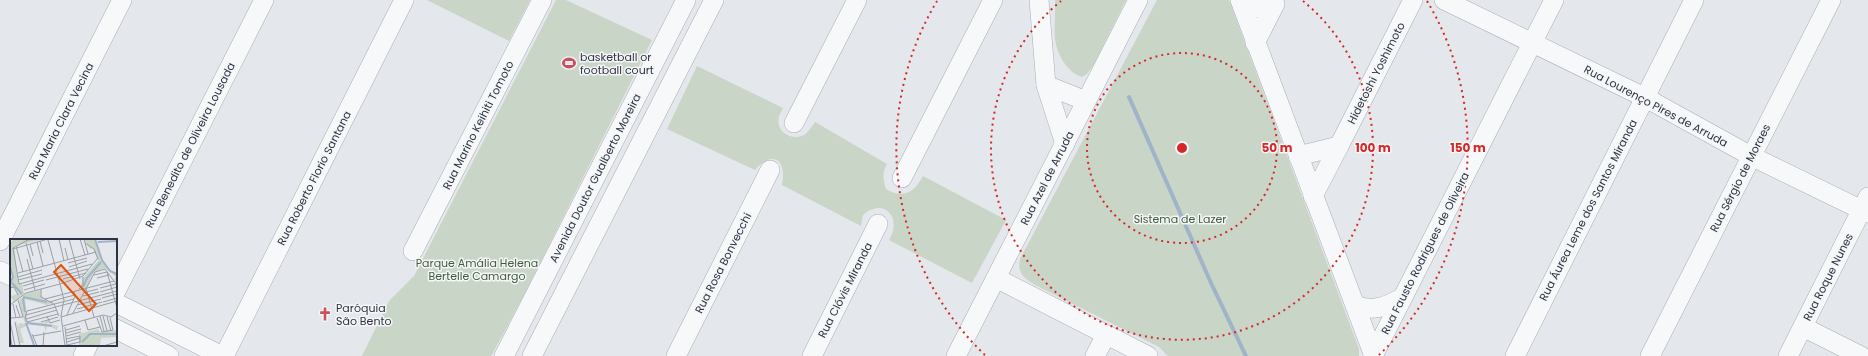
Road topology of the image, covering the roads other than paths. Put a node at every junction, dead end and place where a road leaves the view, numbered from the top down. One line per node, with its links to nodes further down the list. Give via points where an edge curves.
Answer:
1 (122, 0): 33 (street, Rua Maria Clara Vecina)
2 (264, 0): 39 (street, Rua Benedito de Oliveira Lousada)
3 (404, 0): 49 (street, Rua Roberto Florio Santana)
4 (542, 0): 35 (street, Rua Marino Keihiti Tomoto)
5 (686, 0): 50 (street, Avenida Doutor Gualberto Moreira)
6 (714, 0): 51 (street)
7 (857, 0): 23 (street)
8 (993, 0): 29 (street)
9 (1039, 0): 20 (street)
10 (1138, 0): 22 (street, Rua Azel de Arruda)
11 (1413, 0): 25 (street, Hidetoshi Yoshimoto)
12 (1444, 0): 18 (street, Rua Lourenço Pires de Arruda)
13 (1554, 0): 18 (street, Rua Fausto Rodrigues de Oliveira)
14 (1694, 0): 21 (street, Rua Áurea Leme dos Santos Miranda)
15 (1831, 0): 27 (street, Rua Sérgio de Moraes)
16 (1276, 2): 17 (street); 19 (street)
17 (1242, 5): 19 (street)
18 (1532, 42): 21 (street, Rua Lourenço Pires de Arruda); 40 (street, Rua Fausto Rodrigues de Oliveira)
19 (1255, 43): 26 (street)
20 (1046, 85): 22 (street); 24 (street)
21 (1644, 97): 27 (street, Rua Lourenço Pires de Arruda); 58 (street, Rua Áurea Leme dos Santos Miranda)
22 (1086, 101): 24 (street, Rua Azel de Arruda)
23 (794, 123)
24 (1065, 144): 38 (street, Rua Azel de Arruda)
25 (1339, 146): 26 (street); 30 (street, Hidetoshi Yoshimoto)
26 (1298, 156): 30 (street)
27 (1751, 156): 31 (street, Rua Lourenço Pires de Arruda); 59 (street, Rua Sérgio de Moraes)
28 (770, 170): 52 (street, Rua Rosa Bonvecchi)
29 (902, 178)
30 (1313, 196): 42 (street)
31 (1866, 206): 43 (street, Rua Roque Nunes)
32 (878, 224): 53 (street, Rua Clóvis Miranda)
33 (0, 243): 34 (street)
34 (10, 249)
35 (413, 251)
36 (0, 271): 37 (street)
37 (10, 276)
38 (996, 278): 45 (street); 54 (street, Rua Azel de Arruda)
39 (117, 289)
40 (1403, 297): 42 (street, via 1377,309 1364,309); 57 (street, Rua Fausto Rodrigues de Oliveira)
41 (117, 303): 49 (street)
42 (1355, 305): 57 (street)
43 (1803, 327): 60 (street, Rua Roque Nunes); 61 (street)
44 (117, 330): 48 (street)
45 (1106, 335): 55 (street); 56 (street)
46 (88, 346): 47 (street)
47 (83, 356)
48 (169, 356)
49 (223, 356)
50 (504, 356)
51 (532, 356)
52 (676, 356)
53 (812, 356)
54 (956, 356)
55 (1095, 356)
56 (1148, 356)
57 (1373, 356)
58 (1515, 356)
59 (1650, 356)
60 (1788, 356)
61 (1861, 356)

